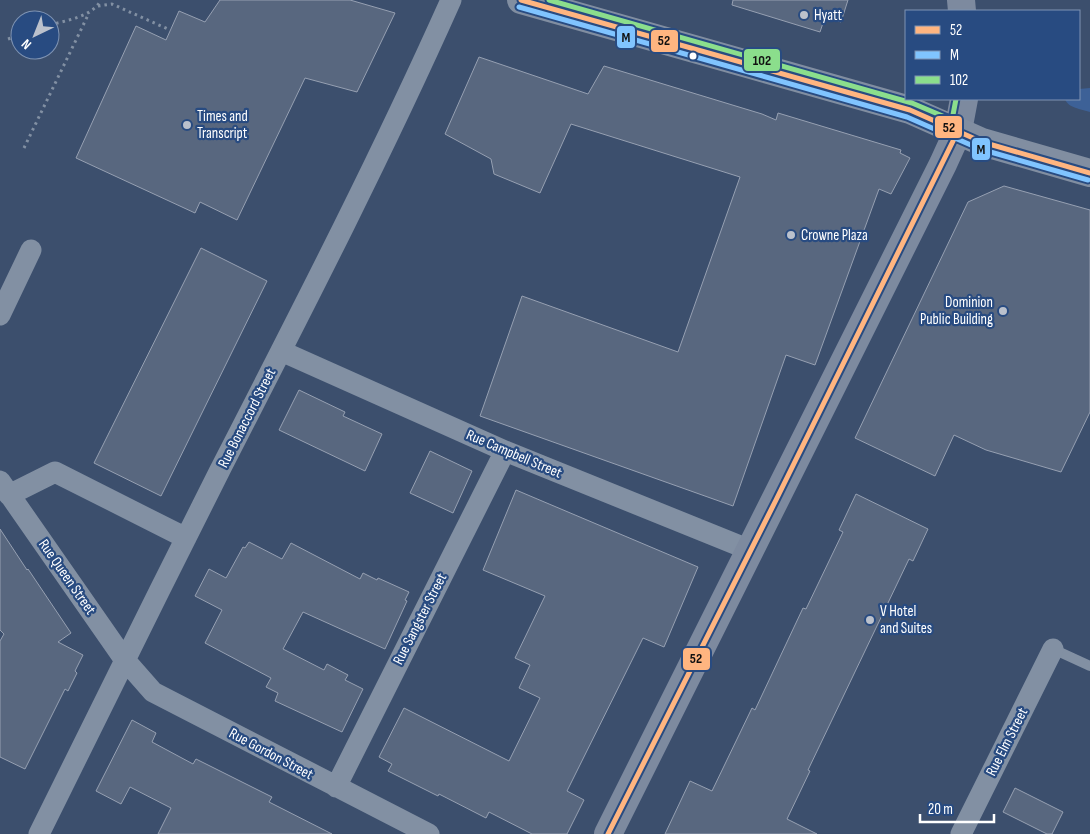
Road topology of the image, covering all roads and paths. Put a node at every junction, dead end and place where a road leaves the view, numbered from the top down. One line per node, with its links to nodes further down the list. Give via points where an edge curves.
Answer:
1 (101, 0): 4 (path)
2 (451, 0): 14 (street, Rue Bonaccord Street, via 412,88)
3 (521, 0): 9 (main road, via 910,110)
4 (98, 6): 5 (path); 7 (path, via 112,4)
5 (89, 13): 6 (path); 10 (path)
6 (60, 22)
7 (170, 30)
8 (964, 100): 9 (street)
9 (958, 131): 11 (main road, via 982,142); 18 (street)
10 (24, 148)
11 (1090, 173)
12 (31, 250): 13 (street)
13 (0, 315)
14 (281, 351): 15 (street, Rue Campbell Street); 17 (street, Rue Bonaccord Street)
15 (505, 451): 18 (street, Rue Campbell Street); 22 (street, Rue Sangster Street)
16 (5, 488): 17 (street, Rue Queen Street, via 55,472); 20 (street, Rue Queen Street)
17 (186, 538): 20 (street, Rue Bonaccord Street)
18 (750, 550): 25 (street)
19 (1053, 649): 21 (lane); 26 (street, Rue Elm Street)
20 (124, 659): 22 (street, Rue Gordon Street, via 154,692); 23 (street, Rue Bonaccord Street)
21 (1090, 666)
22 (336, 787): 24 (street, Rue Gordon Street)
23 (39, 834)
24 (429, 834)
25 (608, 834)
26 (961, 834)

